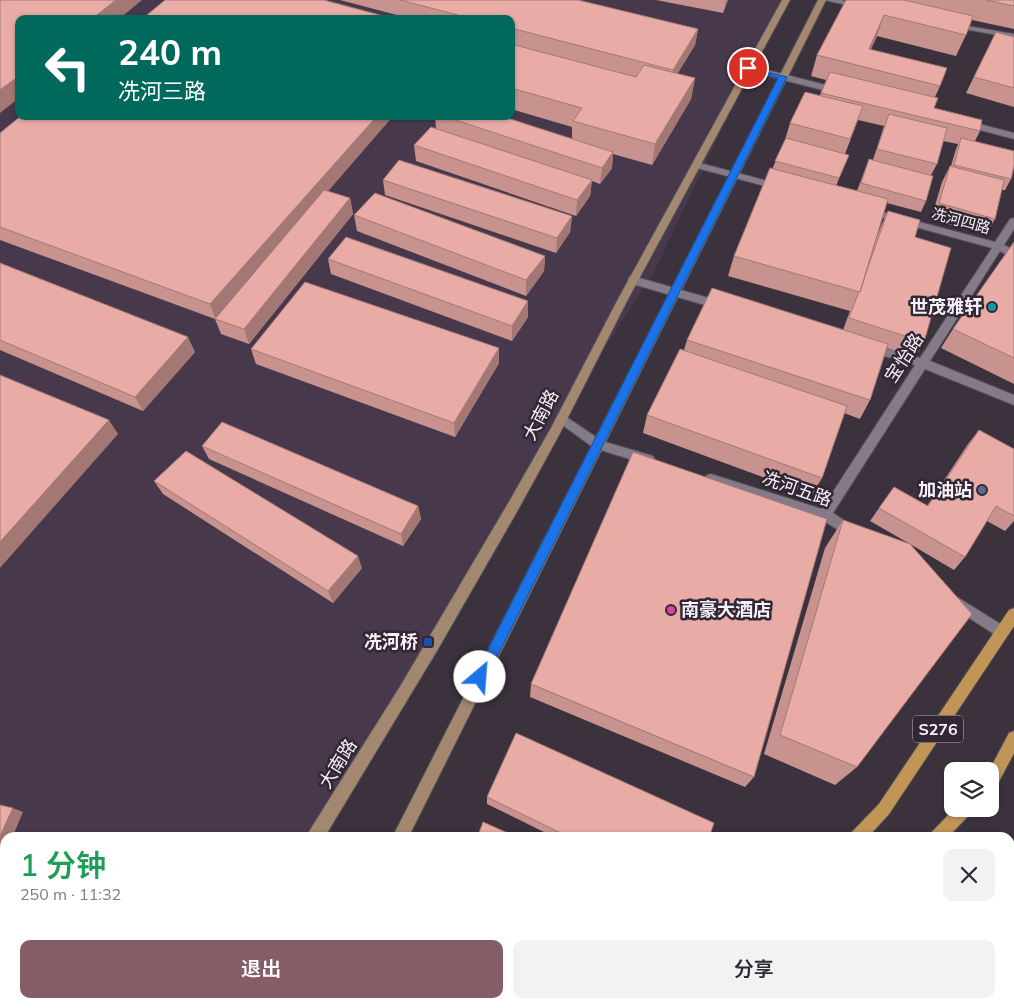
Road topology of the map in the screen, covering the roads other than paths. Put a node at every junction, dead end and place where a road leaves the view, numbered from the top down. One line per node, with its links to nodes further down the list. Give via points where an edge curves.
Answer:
1 (786, 0): 7 (street, 大南路)
2 (822, 0): 8 (street)
3 (828, 0): 4 (lane)
4 (867, 8)
5 (946, 23): 6 (lane)
6 (1014, 36)
7 (748, 68): 8 (lane); 12 (street, 大南路)
8 (783, 77): 9 (lane); 13 (street)
9 (850, 94)
10 (956, 121): 11 (lane)
11 (1014, 136)
12 (696, 164): 13 (lane); 19 (street, 大南路)
13 (733, 175): 14 (lane); 20 (street)
14 (790, 190)
15 (856, 208): 17 (lane, 冼河四路)
16 (1014, 222): 17 (lane, 宝怡路)
17 (998, 246): 18 (lane, 冼河四路); 23 (lane, 宝怡路)
18 (1014, 254)
19 (633, 280): 20 (lane); 25 (street, 大南路)
20 (674, 292): 21 (lane); 26 (street)
21 (731, 309)
22 (855, 344): 23 (lane)
23 (922, 363): 24 (lane); 29 (lane, 宝怡路)
24 (1014, 400)
25 (562, 419): 26 (lane); 37 (street, 大南路, via 420,670)
26 (598, 445): 27 (lane); 38 (street)
27 (664, 465)
28 (702, 477): 29 (lane, 冼河五路)
29 (825, 515): 30 (lane, 冼河五路)
30 (865, 541)
31 (946, 595): 33 (lane)
32 (1014, 614): 33 (main road, S276)
33 (1002, 632): 39 (main road, S276, via 884,809)
34 (1014, 738): 35 (main road)
35 (999, 767)
36 (957, 817): 40 (main road)
37 (318, 832)
38 (403, 832)
39 (862, 832)
40 (942, 832)

